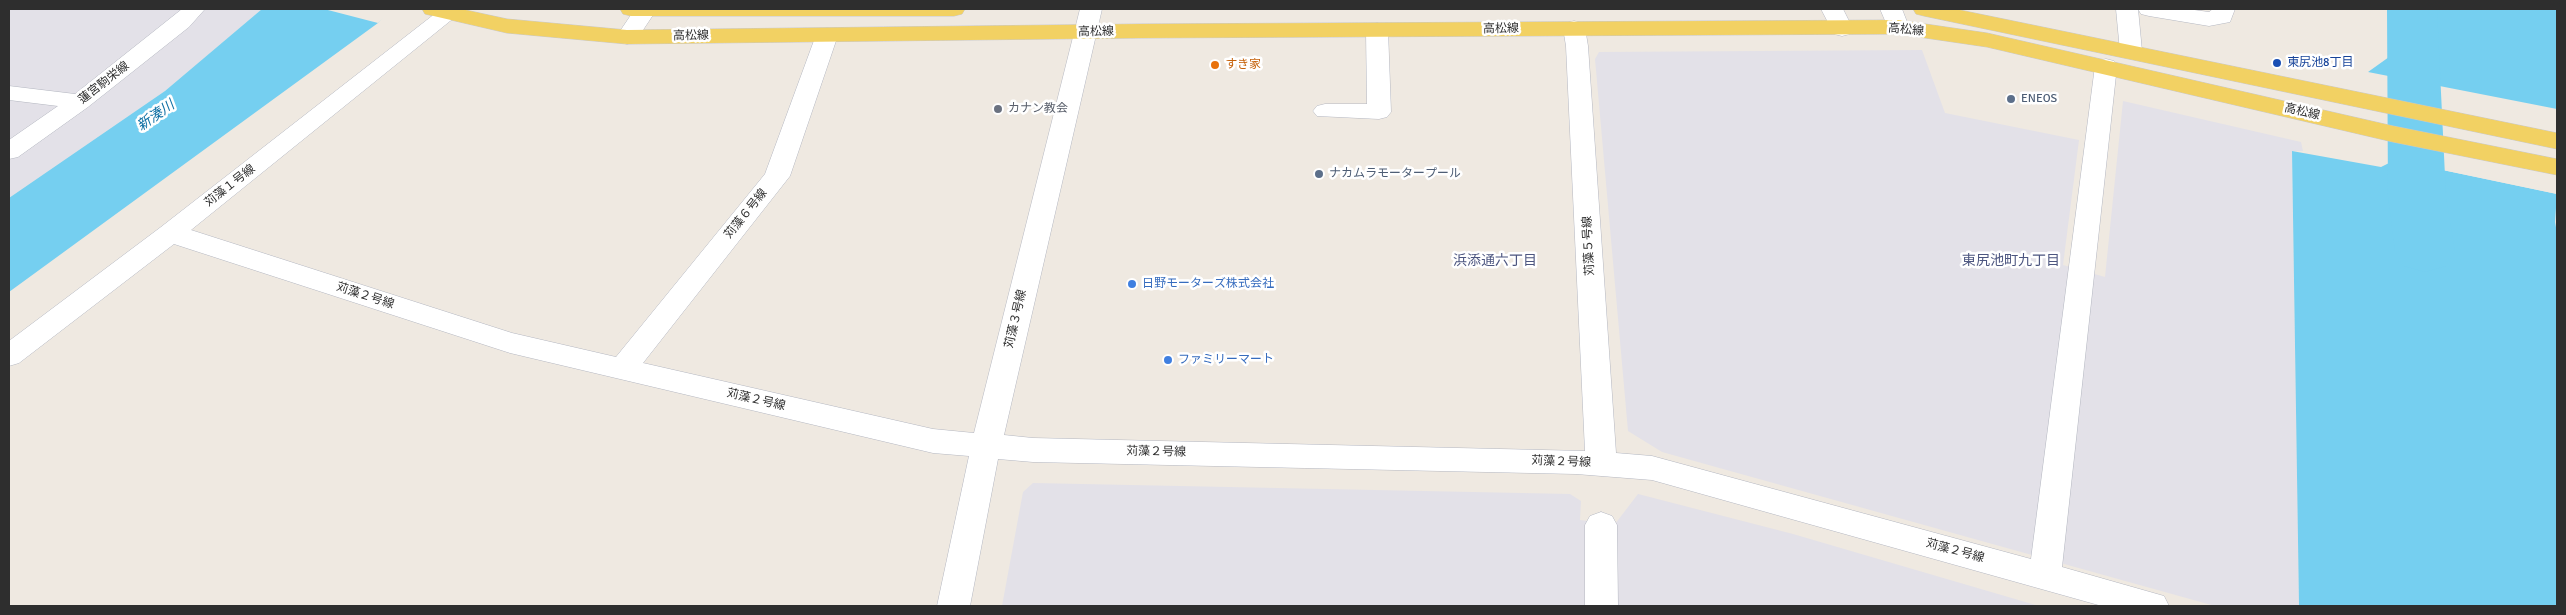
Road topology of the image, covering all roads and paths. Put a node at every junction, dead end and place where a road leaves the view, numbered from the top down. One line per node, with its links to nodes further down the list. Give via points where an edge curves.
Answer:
1 (194, 9): 20 (street, 蓮宮駒栄線)
2 (641, 9): 3 (main road, 高松線); 16 (street)
3 (954, 9)
4 (1832, 9): 13 (street)
5 (1924, 9): 17 (main road, 高松線)
6 (2127, 9): 17 (street)
7 (2149, 9): 8 (street, via 2209,20 2222,17)
8 (2224, 9)
9 (445, 10): 16 (main road, 高松線, via 508,26); 25 (street, 苅藻１号線)
10 (1894, 18): 13 (main road, 高松線); 18 (main road, 高松線)
11 (1087, 20): 14 (main road, 高松線); 15 (main road, 高松線); 28 (street, 苅藻３号線)
12 (1574, 28): 13 (main road, 高松線); 14 (main road, 高松線); 29 (street, 苅藻５号線)
13 (1842, 29)
14 (1377, 30): 21 (street, via 1379,112)
15 (827, 35): 16 (main road, 高松線); 27 (street, 苅藻６号線, via 777,176)
16 (627, 37)
17 (2131, 51): 22 (main road, 高松線, via 2388,108)
18 (2106, 66): 24 (main road, 高松線, via 2393,134); 31 (street)
19 (9, 93): 20 (street)
20 (80, 102): 23 (street, 蓮宮駒栄線)
21 (1325, 111)
22 (2556, 141)
23 (9, 151)
24 (2557, 167)
25 (170, 232): 26 (street, 苅藻１号線); 27 (street, 苅藻２号線, via 510,343)
26 (9, 356)
27 (622, 369): 28 (street, 苅藻２号線, via 933,441)
28 (986, 447): 29 (street, 苅藻２号線); 32 (street, 苅藻３号線)
29 (1601, 464): 31 (street, 苅藻２号線, via 1652,468)
30 (1601, 525): 33 (street)
31 (2045, 575): 34 (street, 苅藻２号線)
32 (953, 606)
33 (1602, 606)
34 (2152, 606)

